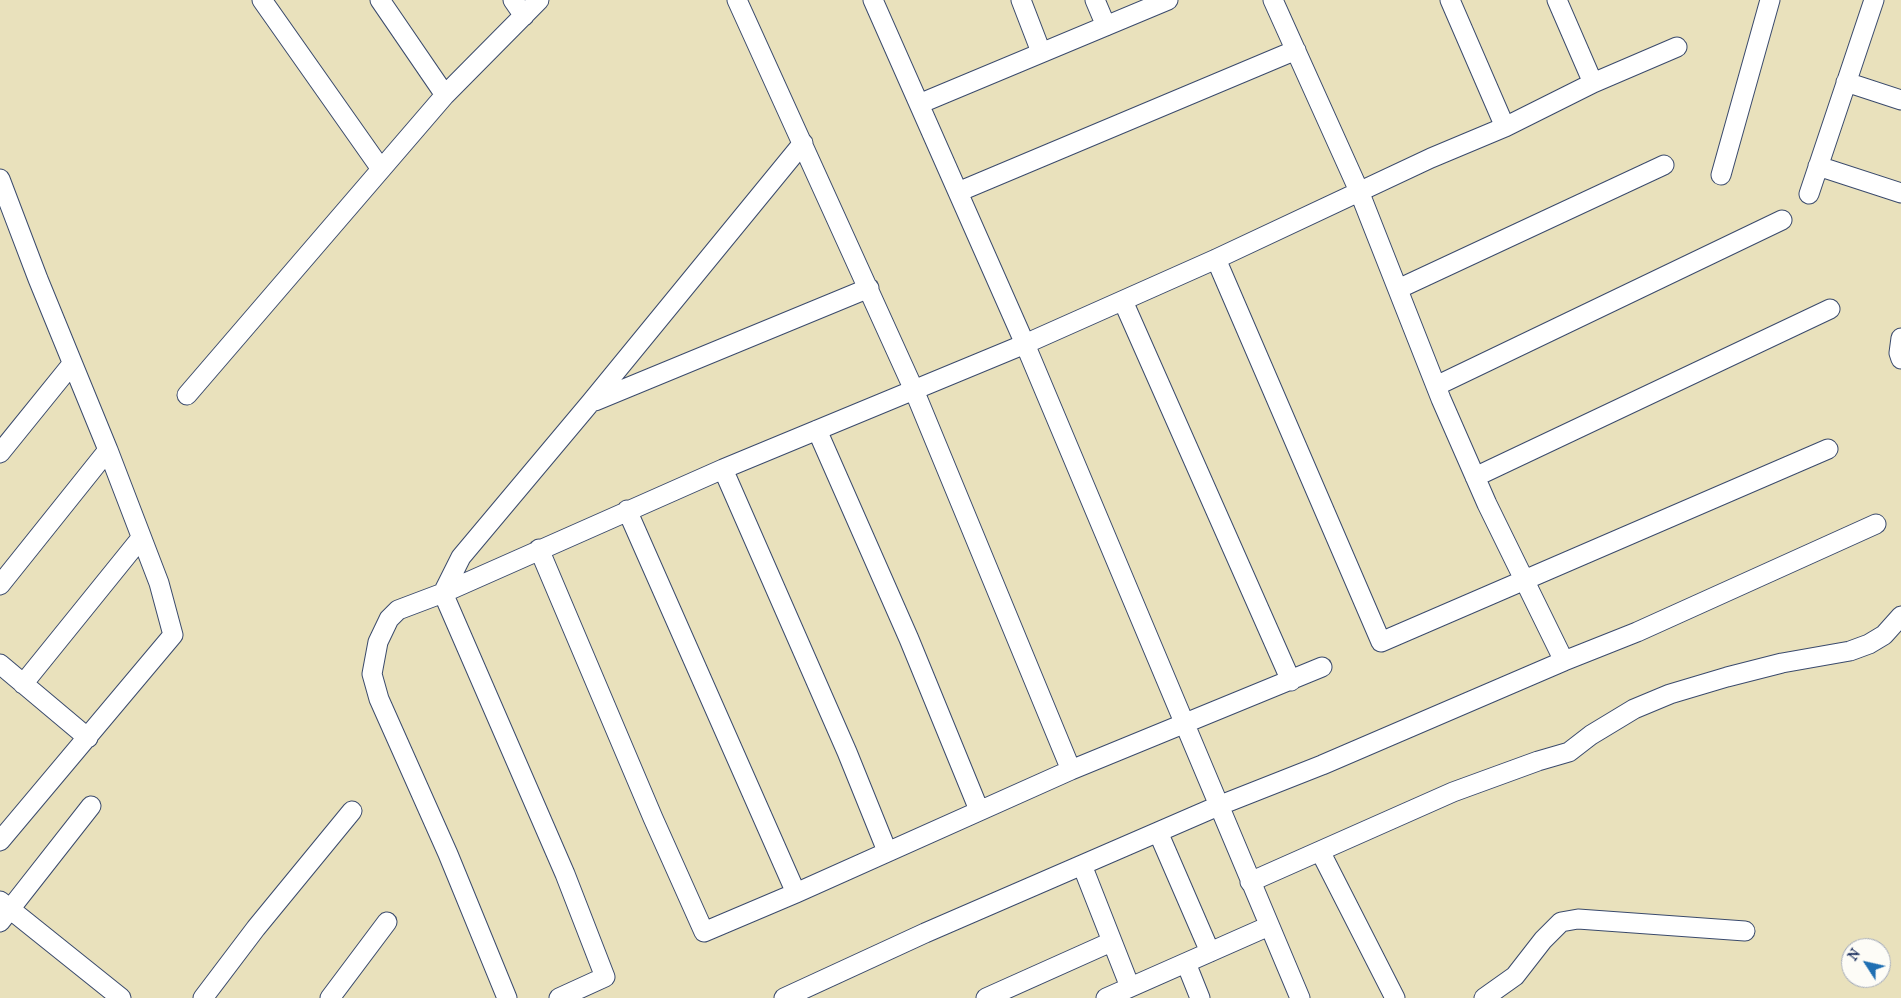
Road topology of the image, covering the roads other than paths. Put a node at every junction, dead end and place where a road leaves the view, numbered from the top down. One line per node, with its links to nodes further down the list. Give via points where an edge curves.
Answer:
1 (262, 0): 29 (street)
2 (380, 0): 22 (street)
3 (513, 0): 15 (street)
4 (539, 0): 15 (street)
5 (737, 0): 26 (street)
6 (873, 0): 24 (street)
7 (1021, 0): 19 (street)
8 (1095, 0): 16 (street)
9 (1168, 0): 16 (street)
10 (1273, 0): 18 (street)
11 (1450, 0): 25 (street)
12 (1557, 0): 21 (street)
13 (1770, 0): 30 (street)
14 (1874, 0): 20 (street)
15 (524, 16): 22 (street)
16 (1106, 26): 19 (street)
17 (1677, 47): 21 (street)
18 (1296, 50): 32 (street); 33 (street)
19 (1041, 52): 24 (street)
20 (1846, 82): 23 (street); 28 (street)
21 (1593, 83): 25 (street)
22 (445, 95): 29 (street)
23 (1901, 100)
24 (919, 104): 33 (street)
25 (1505, 126): 32 (street)
26 (803, 143): 38 (street); 49 (street)
27 (1664, 165): 39 (street)
28 (1818, 166): 34 (street); 35 (street)
29 (381, 169): 48 (street)
30 (1721, 175)
31 (0, 179): 45 (street)
32 (1359, 191): 37 (street); 39 (street)
33 (958, 192): 43 (street)
34 (1901, 193)
35 (1809, 194)
36 (1782, 220): 46 (street)
37 (1216, 259): 40 (street); 60 (street, via 1381,642)
38 (869, 288): 47 (street); 49 (street)
39 (1398, 289): 46 (street)
40 (1123, 301): 43 (street); 67 (street)
41 (1830, 309): 55 (street)
42 (1901, 338): 44 (street)
43 (1025, 344): 47 (street); 69 (street)
44 (1901, 359)
45 (72, 364): 52 (street); 53 (street)
46 (1436, 386): 55 (street)
47 (914, 390): 50 (street); 71 (street)
48 (187, 395)
49 (591, 402): 62 (street, via 461,557)
50 (817, 430): 54 (street); 74 (street, via 909,639)
51 (1828, 449): 60 (street)
52 (108, 450): 58 (street); 61 (street)
53 (0, 453)
54 (723, 469): 56 (street); 78 (street)
55 (1475, 476): 60 (street)
56 (628, 510): 59 (street); 82 (street)
57 (1876, 524): 64 (street, via 1637,632)
58 (141, 538): 68 (street); 70 (street, via 159,583 173,635)
59 (539, 549): 62 (street); 82 (street, via 704,932)
60 (1525, 579): 64 (street)
61 (0, 585)
62 (443, 593): 94 (street, via 398,610 389,619 378,642 372,674 379,699); 95 (street, via 565,874 605,977)
63 (1901, 616): 79 (street, via 1884,635 1850,651 1782,663 1670,694 1634,709 1569,752 1538,760 1453,792)
64 (1564, 661): 73 (street, via 1331,762)
65 (0, 664): 68 (street)
66 (1322, 667): 67 (street)
67 (1291, 681): 69 (street)
68 (23, 684): 70 (street)
69 (1184, 724): 71 (street); 73 (street)
70 (88, 738): 77 (street)
71 (1071, 770): 74 (street)
72 (92, 806): 83 (street)
73 (1218, 806): 76 (street); 81 (street)
74 (979, 810): 78 (street)
75 (352, 811): 92 (street)
76 (1158, 832): 80 (street); 88 (street)
77 (0, 841)
78 (887, 851): 82 (street)
79 (1320, 851): 81 (street); 101 (street)
80 (1082, 865): 87 (street); 96 (street)
81 (1250, 882): 85 (street)
82 (796, 893)
83 (3, 911): 91 (street)
84 (387, 922): 93 (street)
85 (1269, 926): 88 (street); 100 (street)
86 (1745, 931): 102 (street, via 1578,919 1561,922 1515,976)
87 (1111, 942): 90 (street); 97 (street)
88 (1210, 952): 89 (street)
89 (1186, 962): 90 (street); 99 (street)
90 (1130, 987): 98 (street)
91 (121, 998)
92 (203, 998)
93 (330, 998)
94 (507, 998)
95 (559, 998)
96 (784, 998)
97 (986, 998)
98 (1106, 998)
99 (1200, 998)
100 (1300, 998)
101 (1395, 998)
102 (1484, 998)

